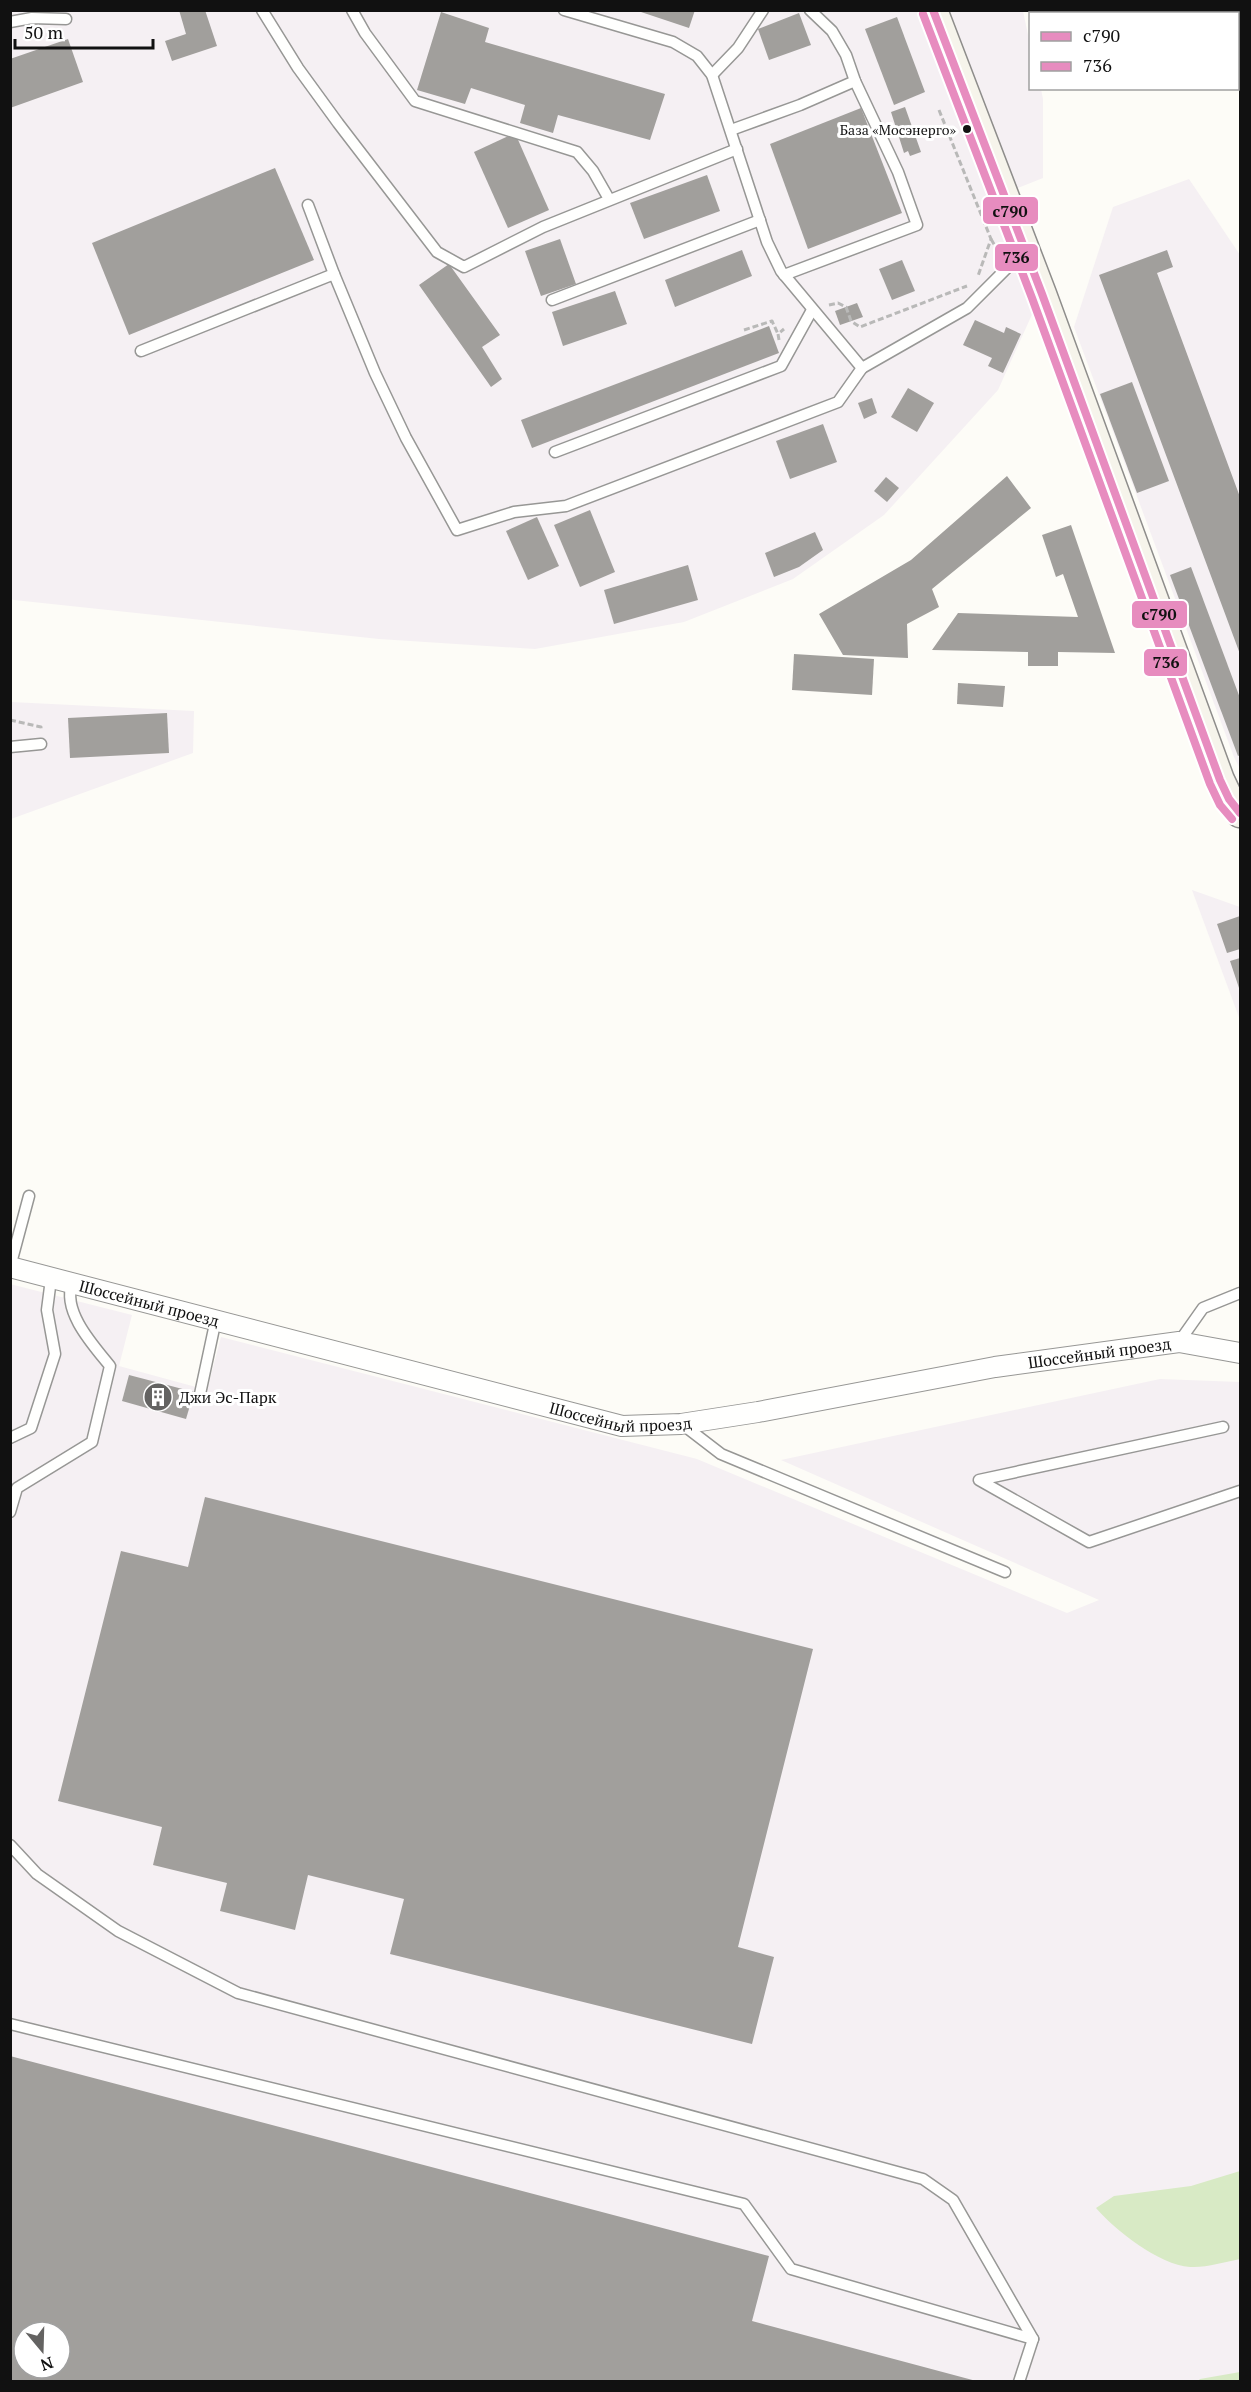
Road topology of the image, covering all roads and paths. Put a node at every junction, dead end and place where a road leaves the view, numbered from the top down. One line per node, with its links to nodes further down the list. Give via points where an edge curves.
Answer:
1 (262, 10): 14 (lane, via 298,68 437,252 464,267 543,226)
2 (352, 10): 14 (lane, via 415,101 577,152)
3 (564, 10): 9 (lane, via 673,42 697,56)
4 (763, 10): 9 (lane, via 738,48)
5 (810, 10): 10 (lane, via 832,31)
6 (933, 10): 17 (street)
7 (66, 19): 8 (lane)
8 (10, 22)
9 (712, 75): 12 (lane)
10 (855, 81): 12 (lane); 19 (lane, via 898,172 917,225)
11 (939, 111): 21 (path, via 992,239 975,283 860,327 851,321 846,307 838,303)
12 (731, 129): 13 (lane)
13 (737, 149): 14 (lane); 16 (lane)
14 (609, 199)
15 (308, 205): 18 (lane)
16 (760, 220): 19 (lane); 20 (lane)
17 (1025, 250): 26 (lane, via 967,308); 31 (street, via 1220,780)
18 (334, 274): 25 (lane); 26 (lane, via 380,384 457,530 514,512 566,506 838,402)
19 (784, 275): 21 (lane)
20 (552, 300)
21 (812, 310): 23 (path); 26 (lane); 27 (lane, via 781,366)
22 (744, 330): 23 (path, via 772,321)
23 (778, 334): 24 (path)
24 (780, 345)
25 (141, 351)
26 (862, 368)
27 (555, 453)
28 (10, 720): 29 (path, via 41,727)
29 (41, 744): 30 (lane)
30 (10, 747)
31 (1240, 813)
32 (29, 1196): 33 (lane)
33 (10, 1267): 34 (street, Шоссейный проезд)
34 (51, 1278): 35 (street, Шоссейный проезд); 43 (lane, via 47,1310 55,1354 31,1428)
35 (72, 1284): 37 (street, Шоссейный проезд); 44 (lane, via 77,1324 110,1366 92,1442)
36 (1240, 1293): 38 (lane, via 1203,1308)
37 (216, 1319): 40 (lane); 41 (street, Шоссейный проезд, via 622,1426)
38 (1179, 1342): 39 (street, Шоссейный проезд); 41 (street, Шоссейный проезд, via 995,1367)
39 (1240, 1353)
40 (200, 1395)
41 (681, 1424): 47 (lane, via 722,1454)
42 (1223, 1427): 45 (lane, via 979,1480 1089,1542)
43 (10, 1438)
44 (14, 1487): 46 (lane)
45 (1240, 1491)
46 (10, 1512)
47 (1005, 1572)
48 (10, 1845): 50 (lane, via 37,1874 118,1931 238,1993 923,2179 953,2200)
49 (10, 2024): 50 (lane, via 744,2204 791,2269)
50 (1033, 2339): 51 (lane)
51 (1019, 2382)

